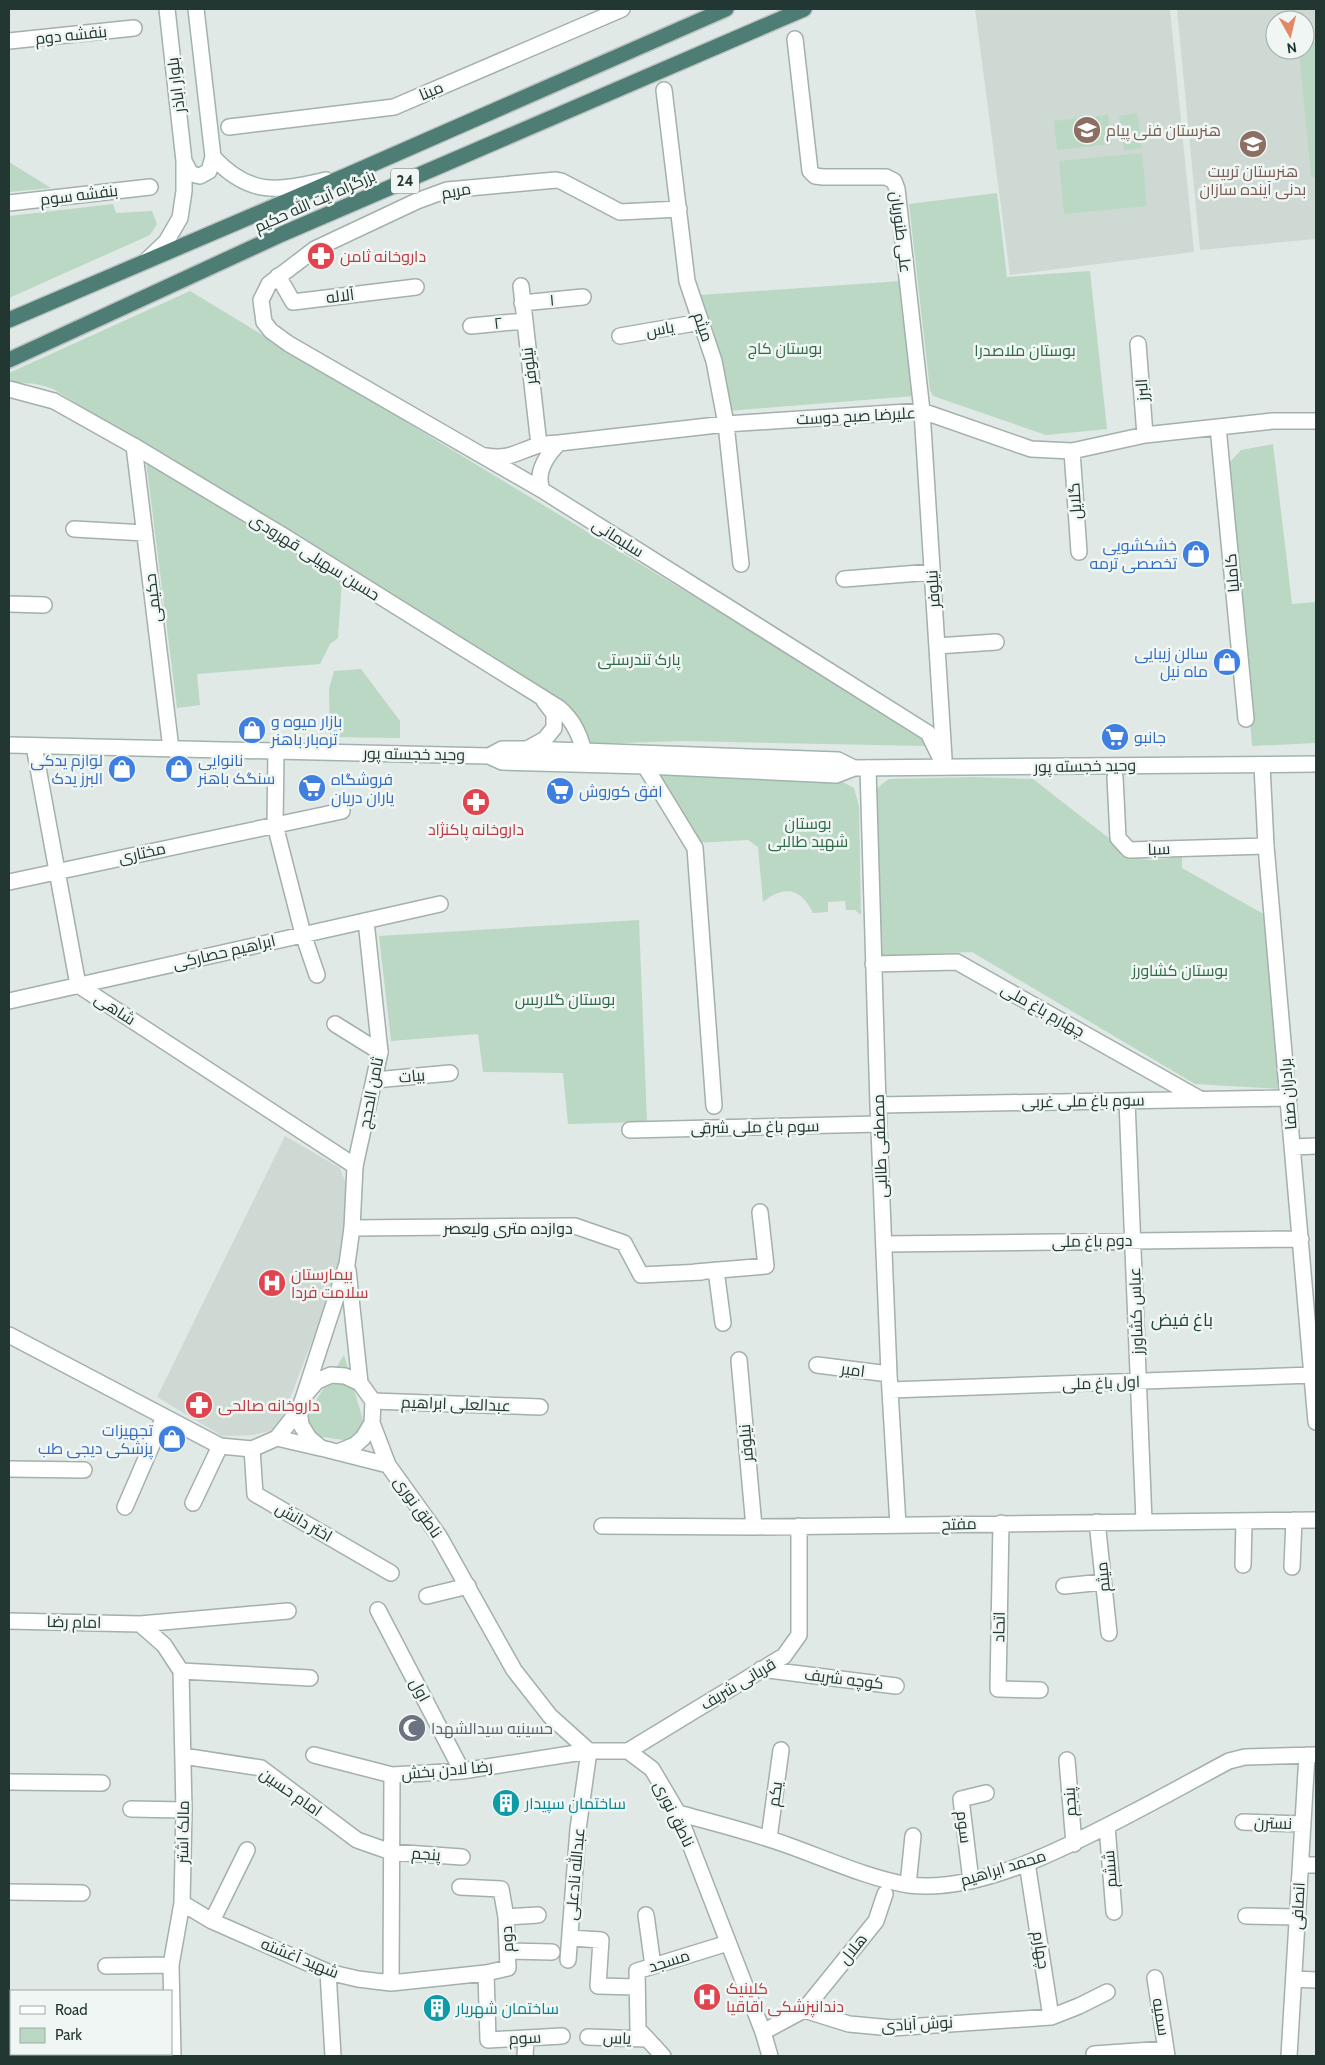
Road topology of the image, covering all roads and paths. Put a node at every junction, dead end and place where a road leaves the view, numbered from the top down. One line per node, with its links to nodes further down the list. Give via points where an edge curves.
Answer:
1 (167, 9): 12 (street, بلوار اباذر)
2 (196, 9): 11 (street, بلوار اباذر)
3 (622, 9): 10 (street, مینا, via 394,107)
4 (726, 9): 13 (highway, بزرگراه آیت الله حکیم / 24)
5 (804, 9): 30 (highway, بزرگراه آیت الله حکیم / 24, via 282,234)
6 (134, 28): 8 (street, بنفشه دوم)
7 (796, 40): 32 (street, علی طنوریان, via 810,170 815,176 823,177 886,177 894,181 897,189)
8 (9, 41)
9 (664, 90): 16 (street, میثم)
10 (229, 127)
11 (213, 157): 12 (street, via 209,171 200,176 190,174); 13 (street, via 238,180 260,187 285,188)
12 (184, 161): 17 (street, بلوار اباذر, via 180,218 166,242)
13 (350, 174): 17 (highway, بزرگراه آیت الله حکیم / 24)
14 (150, 187): 15 (street, بنفشه سوم)
15 (9, 203)
16 (679, 209): 18 (street, مریم, via 620,212 556,180 447,190 315,249); 25 (street, میثم, via 687,282)
17 (146, 261): 23 (highway, بزرگراه آیت الله حکیم / 24)
18 (278, 276): 20 (street, آلاله, via 293,302); 27 (street, مریم, via 269,284 261,300 264,322)
19 (520, 286): 22 (street, نیلوفر)
20 (416, 287)
21 (583, 297): 22 (street, ۱)
22 (522, 303): 24 (street, نیلوفر)
23 (9, 320)
24 (524, 321): 26 (street, ۲); 38 (street, نیلوفر)
25 (701, 322): 28 (street, یاس); 34 (street, میثم, via 714,361)
26 (471, 326)
27 (271, 331): 41 (street, سلیمانی, via 288,344)
28 (620, 336)
29 (1138, 344): 36 (street, البرز)
30 (9, 360)
31 (9, 389): 39 (street, حسین سهیلی قهرودی, via 54,401)
32 (922, 411): 34 (street, علیرضا صبح دوست); 40 (street, علیرضا صبح دوست, via 1031,450); 47 (street, نیلوفر)
33 (1316, 421): 35 (street, علیرضا صبح دوست, via 1273,421)
34 (726, 424): 37 (street, علیرضا صبح دوست); 46 (street, میثم)
35 (1218, 427): 36 (street, علیرضا صبح دوست); 54 (street, کاملیا)
36 (1145, 436): 40 (street, علیرضا صبح دوست)
37 (559, 442): 38 (street, علیرضا صبح دوست); 42 (street, via 544,461 538,476)
38 (539, 445): 41 (street, علیرضا صبح دوست, via 513,456)
39 (134, 446): 44 (street, حکیمی); 53 (street, حسین سهیلی قهرودی)
40 (1072, 451): 45 (street, گلایل)
41 (484, 456): 42 (street, سلیمانی)
42 (542, 490): 65 (street, سلیمانی, via 928,733)
43 (74, 529): 44 (street)
44 (145, 533): 57 (street, حکیمی)
45 (1079, 552)
46 (741, 564)
47 (932, 572): 48 (street); 52 (street, نیلوفر)
48 (844, 579)
49 (9, 604): 50 (street)
50 (44, 605)
51 (996, 642): 52 (street)
52 (937, 646): 65 (street, نیلوفر)
53 (540, 696): 58 (street, via 554,714 554,728 545,739); 61 (street, حسین سهیلی قهرودی, via 568,715)
54 (1246, 718)
55 (9, 745): 56 (street, وحید خجسته پور)
56 (34, 746): 57 (street, وحید خجسته پور); 71 (street, شاهی)
57 (171, 749): 59 (street, وحید خجسته پور)
58 (527, 749): 60 (street, وحید خجسته پور, via 502,749); 61 (street, وحید خجسته پور)
59 (276, 751): 60 (street, وحید خجسته پور); 69 (street)
60 (489, 756): 61 (street, وحید خجسته پور, via 502,762)
61 (585, 757): 64 (street, وحید خجسته پور); 66 (street, وحید خجسته پور, via 838,760)
62 (1262, 764): 63 (street, وحید خجسته پور); 65 (street, وحید خجسته پور); 70 (street, برادران صفا)
63 (1316, 764)
64 (645, 766): 66 (street, وحید خجسته پور, via 836,775); 88 (street, via 694,848)
65 (945, 767): 66 (street, وحید خجسته پور)
66 (861, 768): 76 (street, مصطفی طالبی)
67 (1115, 777): 70 (street, سبا, via 1118,838 1129,850)
68 (342, 811): 69 (street, مختاری)
69 (275, 825): 71 (street, مختاری); 75 (street)
70 (1266, 846): 84 (street, برادران صفا)
71 (56, 871): 72 (street, مختاری); 78 (street, شاهی)
72 (9, 882)
73 (440, 904): 74 (street, ابراهیم حصارکی)
74 (366, 921): 75 (street, ابراهیم حصارکی); 81 (street, ثامن الحجج)
75 (303, 934): 77 (street); 78 (street, ابراهیم حصارکی)
76 (873, 964): 85 (street, چهارم باغ ملی, via 957,962); 87 (street, مصطفی طالبی)
77 (317, 975)
78 (78, 986): 79 (street, ابراهیم حصارکی); 93 (street, شاهی)
79 (9, 1001)
80 (335, 1024): 81 (street)
81 (380, 1052): 83 (street, ثامن الحجج)
82 (450, 1073): 83 (street, بیات)
83 (375, 1080): 93 (street, ثامن الحجج)
84 (1288, 1098): 85 (street, سوم باغ ملی غربی); 92 (street, برادران صفا)
85 (1202, 1099): 86 (street, سوم باغ ملی غربی)
86 (1127, 1101): 87 (street, سوم باغ ملی غربی); 97 (street, عباس کشاورز)
87 (878, 1105): 89 (street, مصطفی طالبی)
88 (714, 1106)
89 (879, 1124): 90 (street, سوم باغ ملی شرقی); 98 (street, مصطفی طالبی)
90 (630, 1130)
91 (1316, 1146): 92 (street)
92 (1293, 1147): 96 (street, برادران صفا)
93 (355, 1166): 95 (street, ثامن الحجج)
94 (760, 1212): 100 (street, via 766,1266)
95 (352, 1228): 99 (street, ثامن الحجج); 100 (street, دوازده متری ولیعصر, via 575,1226 624,1243 641,1275)
96 (1301, 1239): 97 (street, دوم باغ ملی); 106 (street, برادران صفا)
97 (1133, 1240): 98 (street, دوم باغ ملی); 107 (street, عباس کشاورز)
98 (884, 1244): 105 (street, مصطفی طالبی)
99 (347, 1264): 108 (street); 111 (street)
100 (704, 1271): 101 (street)
101 (723, 1323)
102 (9, 1335): 113 (street)
103 (739, 1360): 135 (street, نیلوفر)
104 (817, 1365): 105 (street, امیر)
105 (889, 1374): 109 (street, مصطفی طالبی)
106 (1312, 1375): 107 (street, اول باغ ملی); 114 (street, برادران صفا)
107 (1139, 1382): 109 (street, اول باغ ملی); 129 (street, عباس کشاورز)
108 (360, 1383): 110 (street); 111 (street, via 345,1376 331,1375 318,1381)
109 (890, 1390): 132 (street, مصطفی طالبی)
110 (373, 1401): 112 (street, عبدالعلی ابراهیم); 115 (street)
111 (301, 1403): 116 (street); 118 (street, via 301,1425)
112 (540, 1407)
113 (164, 1417): 117 (street); 125 (street)
114 (1316, 1422)
115 (372, 1423): 120 (street, via 355,1445); 121 (street, ناطق نوری)
116 (277, 1438): 118 (street); 119 (street)
117 (220, 1446): 119 (street); 124 (street)
118 (321, 1448): 120 (street)
119 (252, 1449): 138 (street, اختر دانش, via 255,1494)
120 (338, 1452): 121 (street)
121 (388, 1465): 140 (street, ناطق نوری, via 439,1536)
122 (9, 1468): 123 (street)
123 (84, 1470)
124 (193, 1503)
125 (125, 1507)
126 (1244, 1520): 127 (street, مفتح); 129 (street, مفتح); 136 (street)
127 (1294, 1520): 128 (street, مفتح); 137 (street)
128 (1316, 1520)
129 (1144, 1521): 130 (street, مفتح)
130 (1097, 1522): 131 (street, مفتح); 139 (street, میثم)
131 (1002, 1523): 132 (street, مفتح); 152 (street, اتحاد, via 998,1690)
132 (898, 1525): 134 (street, مفتح)
133 (602, 1526): 135 (street, مفتح)
134 (799, 1526): 135 (street, مفتح); 148 (street, قربانی شریف, via 799,1635 784,1656)
135 (754, 1527)
136 (1243, 1565)
137 (1292, 1567)
138 (392, 1573)
139 (1103, 1582): 141 (street); 147 (street, میثم)
140 (468, 1586): 142 (street); 155 (street, ناطق نوری, via 514,1670 550,1716)
141 (1064, 1586)
142 (427, 1596)
143 (378, 1610): 160 (street, اول)
144 (288, 1611): 146 (street, امام رضا)
145 (9, 1621): 146 (street, امام رضا)
146 (140, 1624): 149 (street, via 164,1645)
147 (1109, 1633)
148 (761, 1668): 151 (street, کوچه شریف); 153 (street, قربانی شریف)
149 (181, 1671): 150 (street); 157 (street, مالک اشتر)
150 (310, 1678)
151 (896, 1686)
152 (1040, 1690)
153 (628, 1750): 155 (street); 167 (street, ناطق نوری, via 652,1769)
154 (781, 1750): 172 (street, یکم)
155 (589, 1751): 160 (street, رضا لادن بخش); 194 (street, عبدالله نادعلی, via 578,1829)
156 (1312, 1755): 169 (street, انصافی); 170 (street, محمد ابراهیم, via 1245,1757 1229,1761)
157 (183, 1756): 166 (street, مالک اشتر); 175 (street, امام حسین, via 261,1768 357,1840)
158 (314, 1756): 161 (street)
159 (1067, 1760): 173 (street, پنجم)
160 (462, 1771): 161 (street, رضا لادن بخش)
161 (392, 1775): 175 (street, رضا لادن بخش)
162 (9, 1782): 163 (street)
163 (102, 1783)
164 (986, 1793): 180 (street, سوم, via 961,1799)
165 (131, 1809): 166 (street)
166 (184, 1810): 186 (street, مالک اشتر)
167 (678, 1813): 172 (street, محمد ابراهیم); 195 (street, ناطق نوری)
168 (1243, 1822): 169 (street, نسترن)
169 (1303, 1824): 179 (street, انصافی)
170 (1106, 1826): 173 (street, محمد ابراهیم); 187 (street, ششم)
171 (913, 1836): 181 (street)
172 (768, 1838): 181 (street, محمد ابراهیم, via 874,1876)
173 (1074, 1844): 177 (street, محمد ابراهیم)
174 (247, 1850): 193 (street)
175 (391, 1852): 176 (street, پنجم); 207 (street, رضا لادن بخش)
176 (462, 1857)
177 (1027, 1863): 180 (street, محمد ابراهیم); 213 (street, چهارم)
178 (1316, 1864): 179 (street)
179 (1301, 1865): 192 (street, انصافی)
180 (971, 1881): 181 (street, محمد ابراهیم, via 937,1886)
181 (908, 1884)
182 (460, 1887): 191 (street, دوم, via 501,1889)
183 (9, 1892): 184 (street)
184 (82, 1893)
185 (885, 1894): 212 (street, هلال, via 876,1921)
186 (182, 1903): 193 (street, شهید آغشته); 199 (street, مالک اشتر)
187 (1114, 1912)
188 (538, 1915): 191 (street)
189 (646, 1915): 201 (street)
190 (1246, 1916): 192 (street)
191 (506, 1917): 196 (street, دوم)
192 (1298, 1917): 205 (street, انصافی)
193 (212, 1921): 202 (street, شهید آغشته)
194 (570, 1938): 198 (street, عبدالله نادعلی); 208 (street, عبدالله نادعلی, via 601,1940 598,1986)
195 (728, 1943): 201 (street, مسجد); 214 (street, ناطق نوری)
196 (508, 1951): 197 (street); 203 (street, دوم, via 508,1968)
197 (552, 1952)
198 (568, 1960)
199 (171, 1965): 200 (street); 209 (street, مالک اشتر)
200 (106, 1966)
201 (654, 1966): 208 (street, مسجد, via 637,1970)
202 (328, 1972): 207 (street, شهید آغشته); 222 (street)
203 (486, 1973): 207 (street, شهید آغشته); 217 (street, سوم, via 488,2040)
204 (1155, 1978): 219 (street, سمیه)
205 (1294, 1979): 206 (street); 226 (street, انصافی)
206 (1316, 1980)
207 (391, 1983)
208 (637, 1987): 218 (street, مسجد)
209 (172, 1990)
210 (1107, 1992): 213 (street)
211 (172, 2010): 221 (street, مالک اشتر)
212 (804, 2010): 213 (street, نوش آبادی, via 849,2024 892,2028); 214 (street, هلال)
213 (1051, 2016)
214 (763, 2032): 225 (street, ناطق نوری)
215 (562, 2036): 217 (street, سوم)
216 (588, 2037): 218 (street, یاس)
217 (526, 2038): 223 (street)
218 (644, 2042): 224 (street)
219 (1167, 2053): 220 (street)
220 (1094, 2054)
221 (173, 2056)
222 (333, 2056)
223 (525, 2056)
224 (663, 2056)
225 (770, 2056)
226 (1289, 2056)

